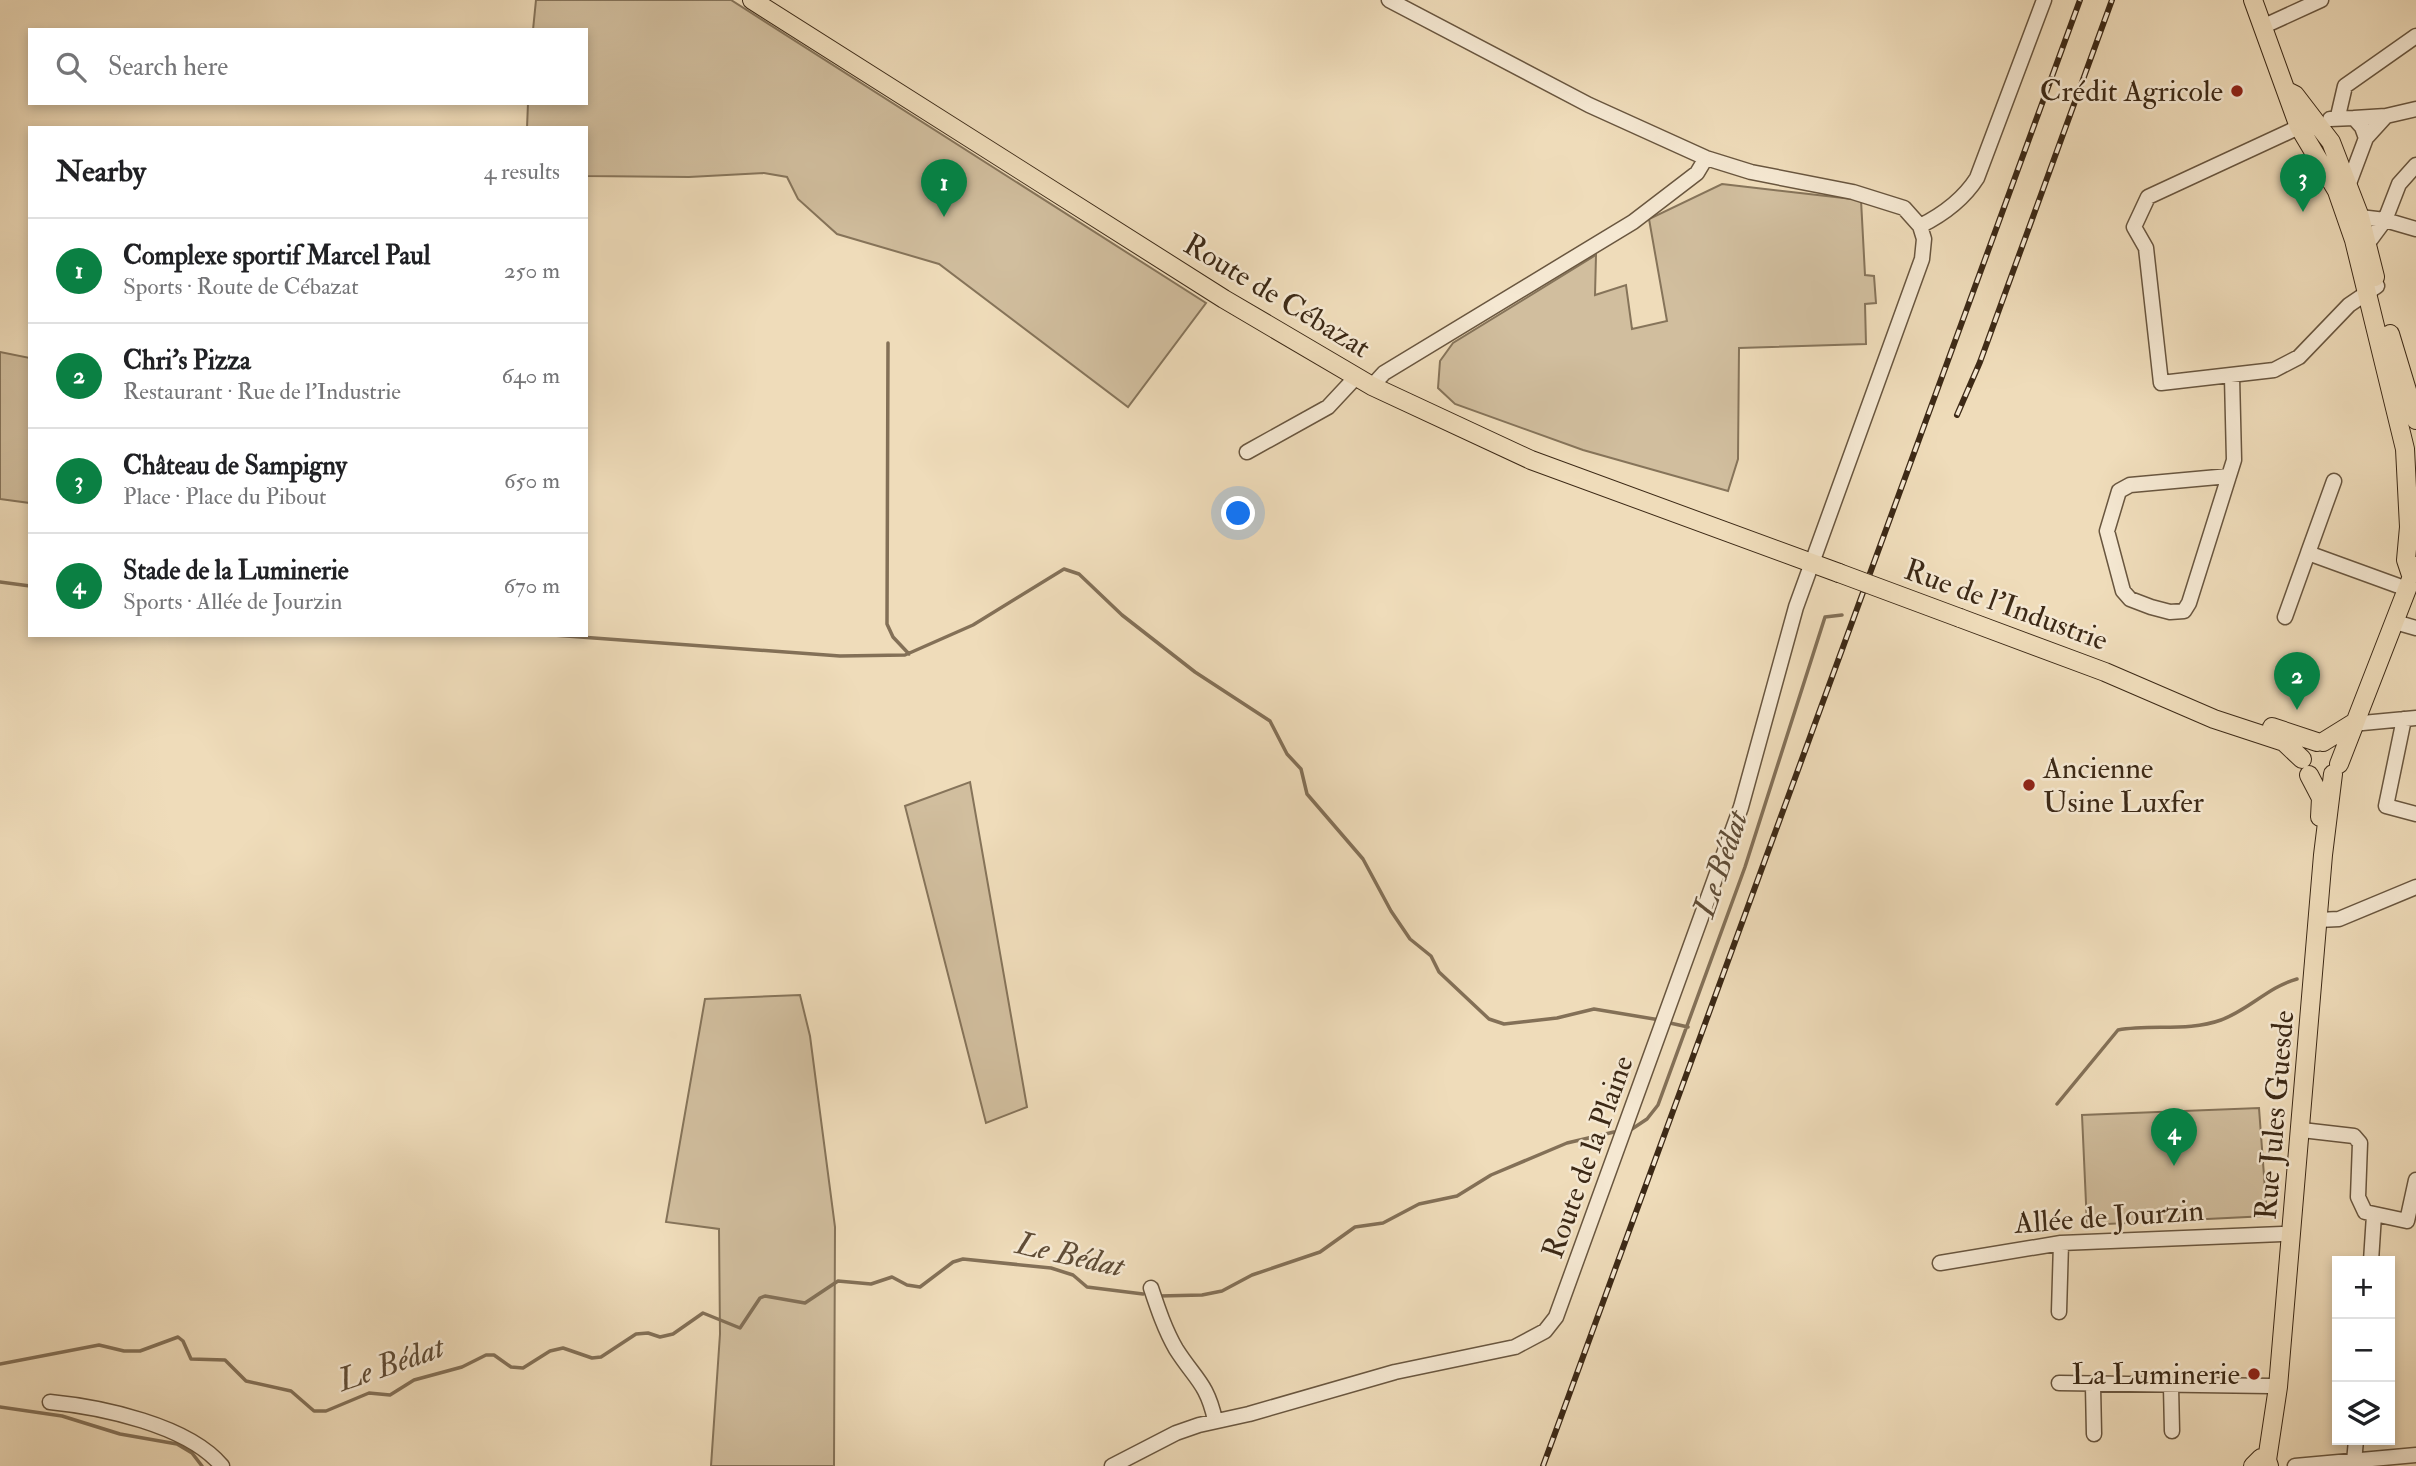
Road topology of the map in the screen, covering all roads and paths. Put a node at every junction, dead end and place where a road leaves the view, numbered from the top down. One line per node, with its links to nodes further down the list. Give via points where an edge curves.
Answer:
1 (752, 0): 27 (main road, Route de Cébazat, via 1224,299)
2 (1389, 0): 16 (street, via 1589,105)
3 (2044, 0): 22 (street, via 1977,178 1942,215)
4 (2253, 0): 6 (main road)
5 (2322, 0): 6 (street)
6 (2262, 27): 8 (main road)
7 (2416, 36): 10 (street, via 2345,86)
8 (2287, 91): 13 (main road); 14 (main road)
9 (2416, 110): 11 (street)
10 (2338, 116): 12 (street); 13 (street)
11 (2386, 116): 12 (street); 15 (street)
12 (2354, 118): 15 (street)
13 (2318, 123): 14 (street); 18 (main road)
14 (2304, 134): 17 (main road); 26 (street, via 2148,197 2134,227 2146,248 2161,383)
15 (2366, 138): 18 (street)
16 (1706, 158): 22 (street, via 1879,199 1904,208); 27 (street, via 1697,173 1633,222)
17 (2321, 163): 18 (street); 20 (main road)
18 (2349, 163): 20 (main road)
19 (2416, 164): 21 (street, via 2399,184)
20 (2351, 204): 21 (street); 24 (main road); 25 (main road)
21 (2385, 220): 23 (street); 24 (street)
22 (1920, 226): 35 (street, Route de la Plaine, via 1922,259)
23 (2416, 229)
24 (2368, 243): 25 (main road)
25 (2373, 289): 26 (street, via 2348,305 2299,357 2274,370); 28 (main road); 29 (main road)
26 (2232, 377): 32 (street, via 2235,440)
27 (1364, 382): 30 (street); 35 (main road, Route de Cébazat, via 1531,460)
28 (2416, 420)
29 (2411, 443): 31 (main road)
30 (1247, 452)
31 (2412, 471): 36 (main road, via 2406,560)
32 (2229, 476): 32 (street, via 2184,611 2170,612 2130,599 2123,591 2106,531 2119,491 2130,485)
33 (2334, 481): 34 (street)
34 (2308, 553): 36 (street); 37 (street)
35 (1811, 563): 40 (main road, Rue de l'Industrie, bridge); 63 (street, Route de la Plaine, via 1741,807 1556,1317 1545,1331 1515,1346 1395,1371)
36 (2412, 576): 38 (main road, Rue Jules Guesde)
37 (2285, 617)
38 (2395, 622): 39 (street); 42 (main road, Rue Jules Guesde)
39 (2416, 628)
40 (2181, 703): 43 (main road, Rue de l'Industrie); 44 (main road, Rue de l'Industrie, via 2284,742)
41 (2410, 719): 42 (street); 46 (street, via 2386,806)
42 (2352, 724): 43 (main road); 45 (main road, Rue Jules Guesde)
43 (2320, 742): 44 (main road, via 2306,748); 45 (main road, via 2334,747)
44 (2306, 767): 45 (main road, via 2321,779); 52 (main road, Rue Jules Guesde, via 2321,804)
45 (2336, 769): 48 (main road, Rue Jules Guesde)
46 (2416, 814)
47 (2416, 887): 48 (street, via 2339,919)
48 (2318, 920): 49 (main road, Rue Jules Guesde)
49 (2302, 1130): 51 (street, via 2354,1136 2360,1143 2360,1206); 69 (main road, Rue Jules Guesde, via 2278,1387)
50 (2416, 1180): 51 (street, via 2407,1221)
51 (2374, 1215): 54 (street)
52 (2282, 1234): 53 (street, Allée de Jourzin); 61 (main road, Rue Jules Guesde)
53 (2060, 1244): 55 (street, Allée de Jourzin); 57 (street)
54 (2371, 1256)
55 (1940, 1263)
56 (1152, 1288): 63 (street, via 1172,1342 1205,1385)
57 (2059, 1312)
58 (2059, 1383): 59 (street)
59 (2093, 1386): 60 (street); 65 (street)
60 (2171, 1386): 61 (street); 64 (street)
61 (2270, 1386): 69 (main road, Rue Jules Guesde)
62 (50, 1402): 70 (street, via 117,1412 202,1446)
63 (1215, 1420): 71 (street, Route de la Plaine, via 1176,1433)
64 (2172, 1431)
65 (2094, 1434)
66 (2356, 1445): 68 (street)
67 (2416, 1455): 68 (street)
68 (2354, 1462): 72 (street)
69 (2262, 1463)
70 (222, 1466)
71 (1112, 1466)
72 (2295, 1466)

